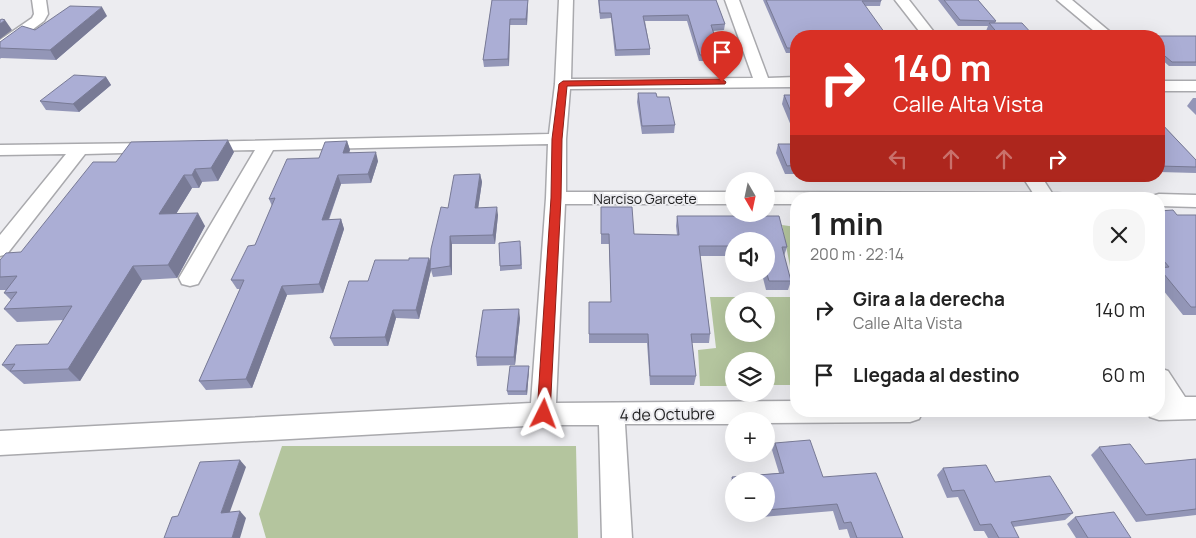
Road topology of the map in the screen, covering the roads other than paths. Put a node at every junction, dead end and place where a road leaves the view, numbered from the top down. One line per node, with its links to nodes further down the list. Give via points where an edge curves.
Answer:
1 (39, 0): 8 (street, via 41,14 37,21)
2 (566, 0): 12 (street)
3 (732, 0): 9 (street)
4 (902, 0): 6 (street)
5 (1064, 0): 7 (street)
6 (925, 30)
7 (1101, 30)
8 (0, 47)
9 (762, 81): 10 (street); 12 (street)
10 (790, 82)
11 (1165, 83): 13 (street)
12 (563, 84): 14 (street)
13 (1196, 86)
14 (557, 139): 15 (street); 20 (street)
15 (267, 145): 17 (street); 27 (street)
16 (168, 147): 18 (street)
17 (188, 147)
18 (80, 149): 19 (street); 26 (street)
19 (0, 150)
20 (556, 198): 21 (street, Narciso Garcete); 31 (street)
21 (725, 198)
22 (775, 198): 23 (street)
23 (790, 198)
24 (1165, 200): 25 (street)
25 (1196, 201)
26 (0, 249)
27 (190, 278)
28 (1165, 387): 29 (street)
29 (1178, 408)
30 (790, 412): 32 (street, 4 de Octubre)
31 (544, 414): 32 (street, 4 de Octubre); 33 (street, 4 de Octubre)
32 (611, 414): 34 (street)
33 (0, 443)
34 (617, 538)

